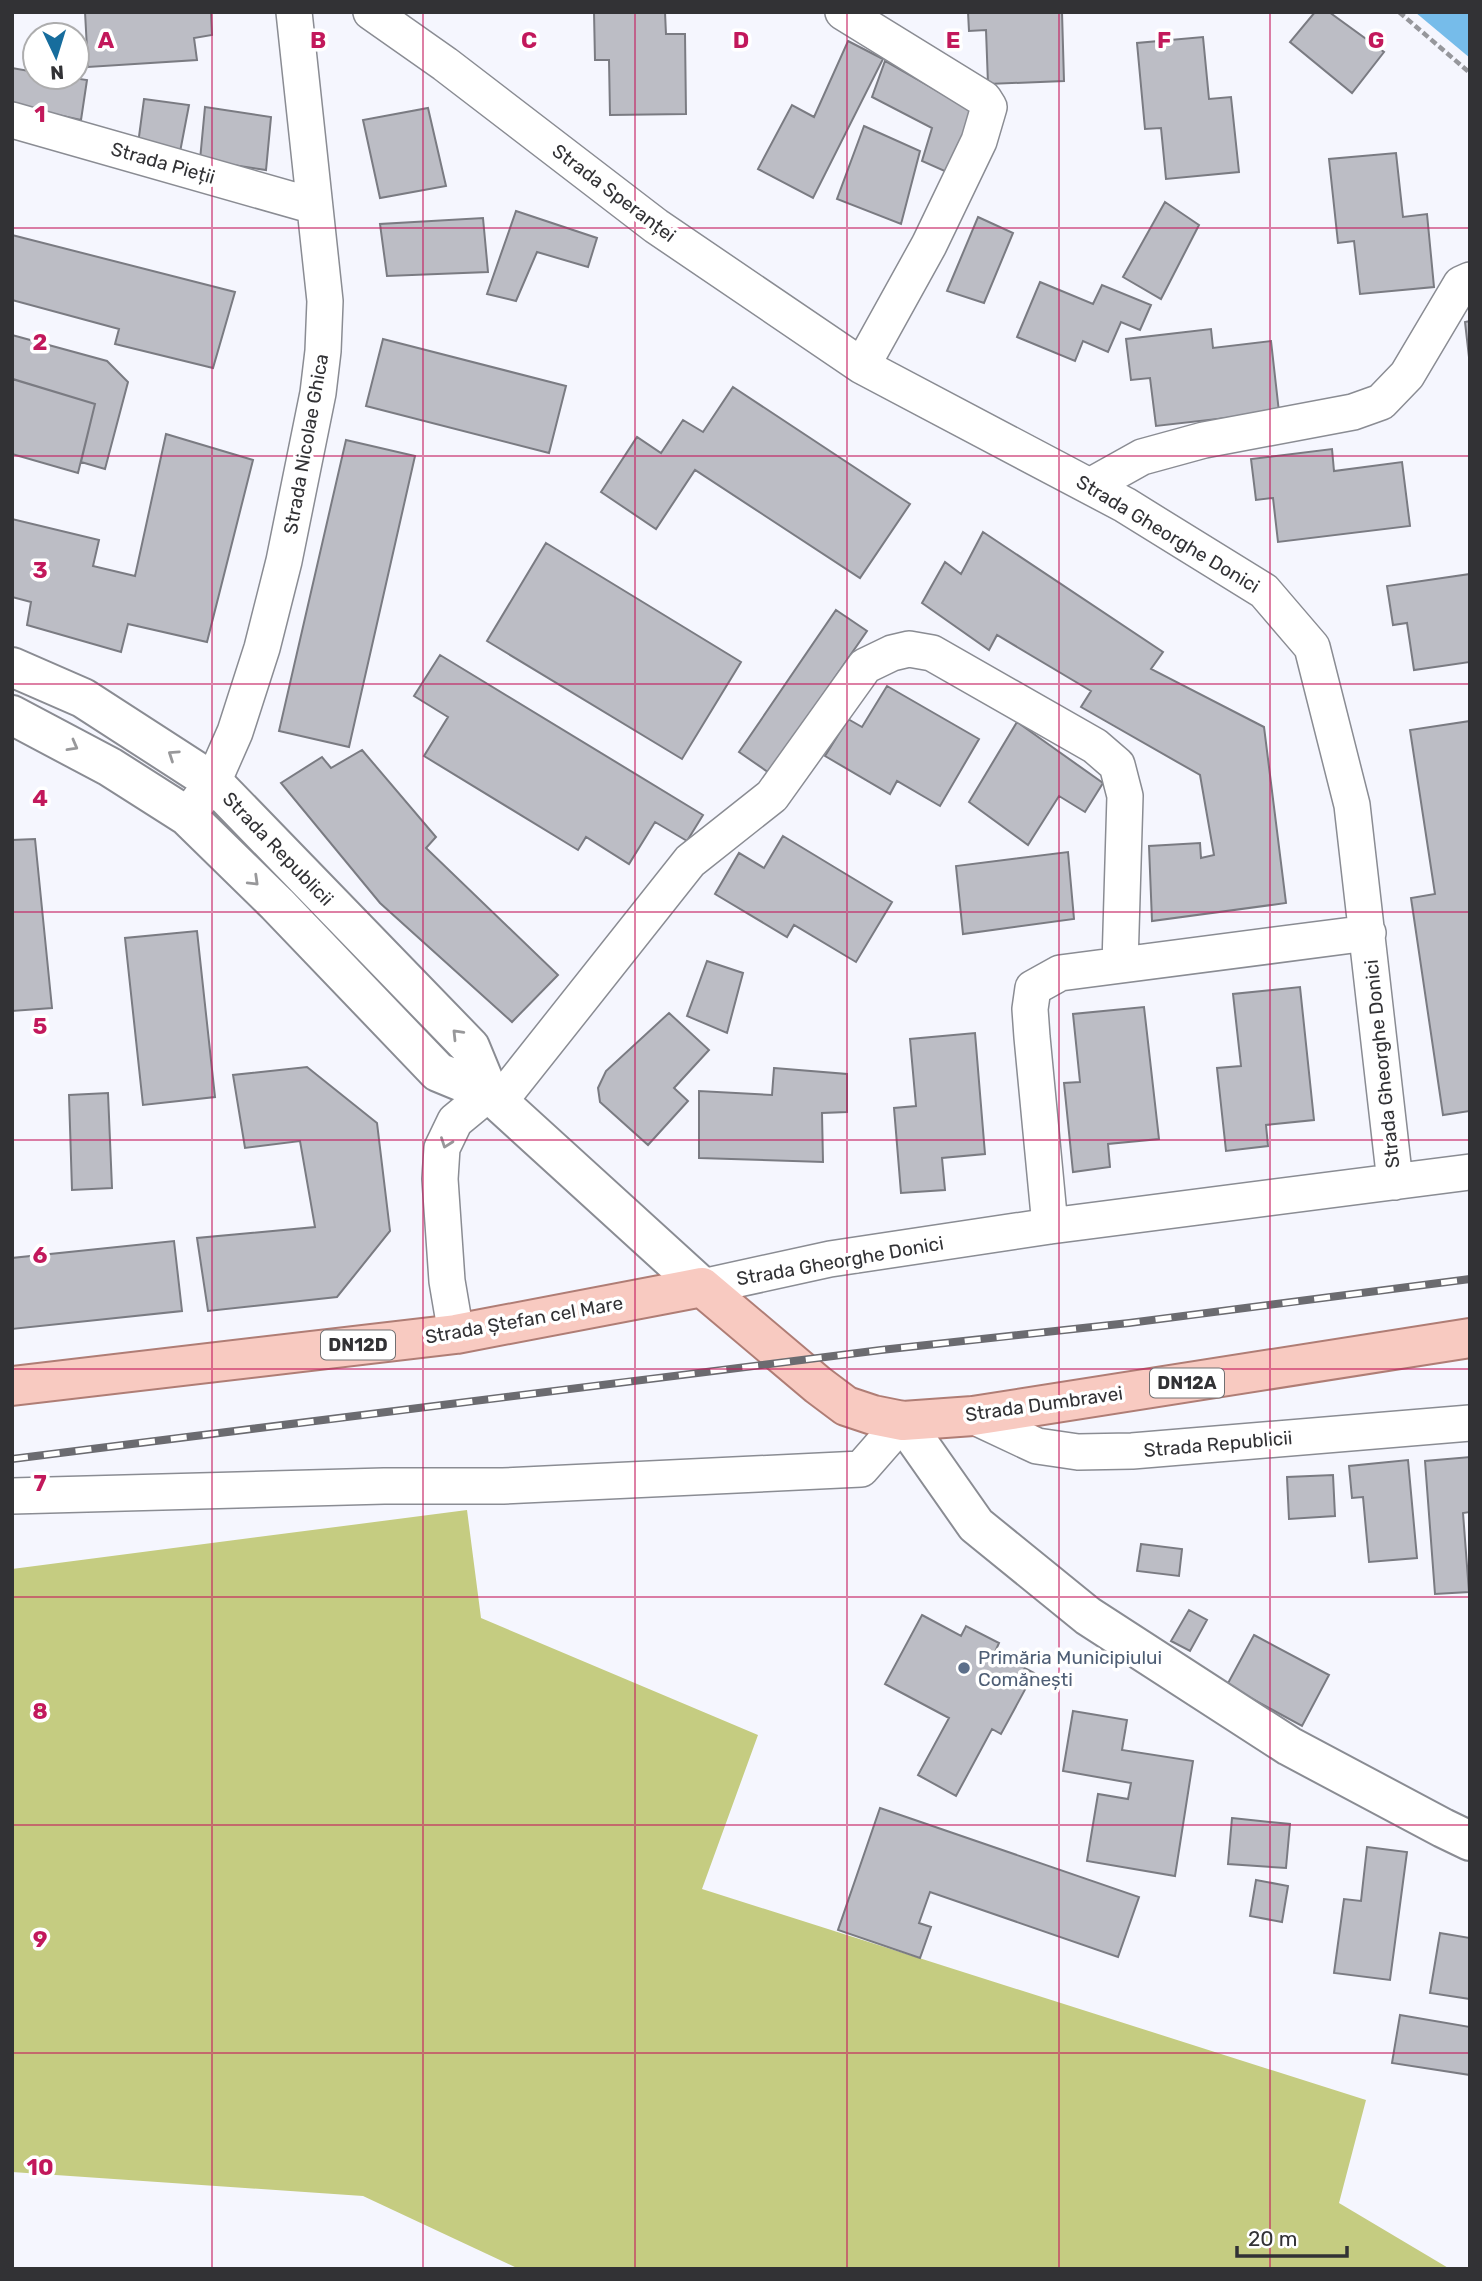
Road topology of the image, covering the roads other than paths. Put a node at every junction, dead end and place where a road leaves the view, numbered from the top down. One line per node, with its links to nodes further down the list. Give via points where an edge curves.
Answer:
1 (294, 12): 5 (street, Strada Nicolae Ghica)
2 (371, 12): 7 (street, Strada Speranței, via 656,226)
3 (842, 12): 7 (street, via 984,99 989,107 979,141 929,245)
4 (12, 120): 5 (street, Strada Pieții)
5 (314, 205): 11 (street, Strada Nicolae Ghica, via 325,301 318,393 262,648)
6 (1470, 280): 8 (street, via 1461,284 1407,375 1381,402 1142,457)
7 (862, 366): 8 (street, Strada Gheorghe Donici)
8 (1090, 486): 13 (street, Strada Gheorghe Donici, via 1264,591 1312,647 1352,805)
9 (12, 667): 11 (street, Strada Republicii / DN12A, one-way to 9, via 83,698)
10 (12, 715): 12 (street, Strada Republicii / DN12A, one-way to 12, via 110,767)
11 (213, 782): 12 (street, Strada Nicolae Ghica); 15 (street, Strada Republicii / DN12A, one-way to 11, via 470,1047)
12 (187, 816): 15 (street, Strada Republicii / DN12A, one-way to 15, via 438,1072)
13 (1368, 933): 14 (street); 17 (street, Strada Gheorghe Donici)
14 (1120, 964): 15 (street, via 1125,796 1117,765 1095,746 932,653 909,649 865,666 772,796 690,861); 18 (street, via 1059,973 1033,989 1031,1023)
15 (494, 1097): 19 (street, Strada Republicii / DN12A); 20 (street, one-way to 20, via 455,1121 442,1148 447,1281)
16 (1470, 1172): 17 (street, Strada Gheorghe Donici)
17 (1395, 1182): 18 (street, Strada Gheorghe Donici)
18 (1050, 1226): 19 (street, Strada Gheorghe Donici, via 830,1259)
19 (702, 1287): 20 (main road, Strada Ștefan cel Mare / DN12D); 24 (main road, Strada Dumbravei / DN12A, via 846,1405)
20 (456, 1334): 22 (main road, Strada Ștefan cel Mare / DN12D)
21 (1470, 1338): 23 (main road, Strada Dumbravei / DN12A)
22 (12, 1386)
23 (973, 1416): 24 (main road, Strada Dumbravei / DN12A); 25 (street, Strada Republicii, via 1037,1446 1079,1452)
24 (903, 1421): 26 (street, via 861,1469 503,1486); 27 (street, via 976,1525 1088,1616 1289,1746)
25 (1470, 1423)
26 (12, 1496)
27 (1470, 1840)

